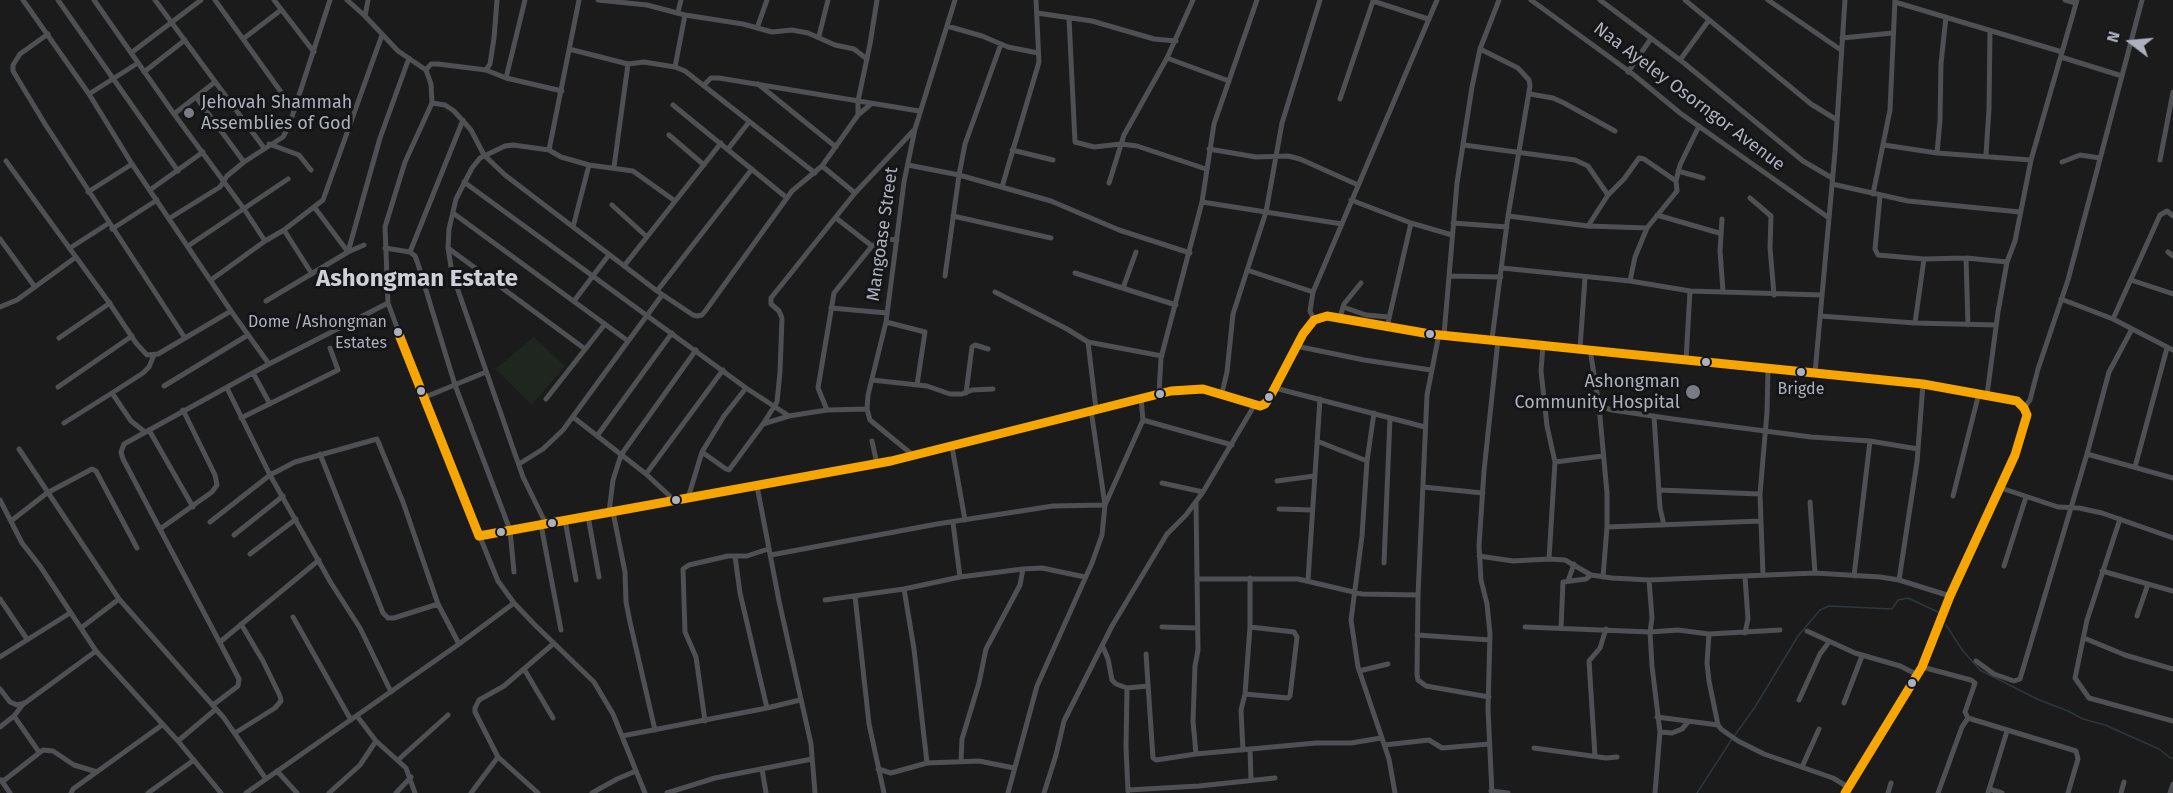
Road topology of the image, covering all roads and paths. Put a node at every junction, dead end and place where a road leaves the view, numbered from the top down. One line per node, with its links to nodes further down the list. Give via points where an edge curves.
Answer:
1 (23, 0): 51 (street)
2 (58, 0): 79 (street)
3 (94, 0): 64 (street)
4 (155, 0): 46 (street)
5 (201, 0): 46 (street)
6 (215, 0): 55 (street)
7 (274, 0): 37 (street)
8 (330, 0): 63 (street)
9 (347, 0): 41 (street)
10 (368, 0): 41 (street)
11 (497, 0): 75 (street, via 490,64)
12 (525, 0): 80 (street)
13 (579, 0): 60 (street)
14 (598, 0): 34 (street)
15 (681, 0): 38 (street)
16 (767, 0): 48 (street)
17 (828, 0): 53 (street)
18 (877, 0): 69 (street)
19 (955, 0): 47 (street, Mangoase Street)
20 (1036, 0): 39 (street)
21 (1192, 0): 58 (street)
22 (1257, 0): 81 (street)
23 (1320, 0): 122 (street)
24 (1372, 0): 44 (street); 90 (street)
25 (1437, 0): 44 (street)
26 (1499, 0): 61 (street)
27 (1532, 0): 77 (street, Naa Ayeley Osorngor Avenue)
28 (1600, 0): 57 (street)
29 (1684, 0): 45 (street)
30 (1768, 0): 62 (street)
31 (1845, 0): 54 (street)
32 (2065, 0): 36 (street)
33 (2142, 0): 78 (street)
34 (621, 1): 38 (street)
35 (1895, 1): 42 (street); 50 (street)
36 (2076, 1): 66 (street)
37 (281, 10): 55 (street); 63 (street)
38 (678, 12): 40 (street)
39 (1037, 13): 43 (street); 65 (street)
40 (685, 15): 48 (street); 73 (street)
41 (366, 16): 52 (street)
42 (1946, 17): 49 (street); 119 (street)
43 (1069, 18): 58 (street); 108 (street, via 1075,142 1094,147)
44 (1428, 19): 150 (street)
45 (1709, 20): 70 (street); 101 (street, via 1811,104)
46 (173, 22): 56 (street); 64 (street)
47 (947, 26): 59 (street); 97 (street, Mangoase Street)
48 (757, 28): 53 (street)
49 (1990, 31): 66 (street); 121 (street)
50 (1893, 33): 54 (street); 110 (street, via 1890,110)
51 (48, 34): 87 (street); 153 (street, via 20,54 13,71)
52 (382, 34): 67 (street); 165 (street, via 328,191)
53 (819, 36): 69 (street, via 854,49)
54 (1842, 38): 62 (street)
55 (243, 39): 96 (street)
56 (185, 40): 76 (street); 82 (street)
57 (1650, 40): 70 (street); 77 (street)
58 (1176, 41): 68 (street)
59 (1001, 44): 65 (street); 142 (street, via 974,117)
60 (569, 49): 72 (street); 85 (street)
61 (1480, 49): 88 (street, via 1525,74); 109 (street)
62 (1841, 50): 101 (street)
63 (314, 52): 96 (street)
64 (131, 53): 71 (street)
65 (1038, 53): 116 (street, via 1039,62)
66 (2062, 55): 78 (street); 125 (street)
67 (408, 58): 74 (street); 200 (street, via 380,138)
68 (1167, 58): 81 (street); 108 (street)
69 (867, 59): 91 (street)
70 (1680, 60): 147 (street)
71 (138, 63): 76 (street); 79 (street)
72 (628, 64): 73 (street, via 644,62); 135 (street)
73 (675, 67): 84 (street)
74 (426, 70): 75 (street, via 431,64); 92 (street)
75 (486, 70): 80 (street)
76 (144, 72): 98 (street)
77 (1628, 72): 103 (street, Naa Ayeley Osorngor Avenue)
78 (2122, 76): 123 (street)
79 (114, 78): 87 (street); 139 (street)
80 (506, 78): 85 (street)
81 (1229, 81): 114 (street)
82 (215, 82): 89 (street); 111 (street)
83 (758, 83): 84 (street, via 711,78); 91 (street); 112 (street)
84 (704, 85): 102 (street)
85 (562, 91): 115 (street)
86 (2173, 92): 95 (street)
87 (89, 94): 130 (street)
88 (1530, 94): 105 (street, via 1558,100); 118 (street)
89 (196, 97): 98 (street); 128 (street)
90 (1340, 99)
91 (858, 101): 93 (street); 99 (street)
92 (432, 103): 100 (street, via 445,105); 198 (street, via 405,162 385,227)
93 (871, 104): 97 (street); 99 (street)
94 (673, 105): 107 (street)
95 (2172, 107): 126 (street)
96 (294, 110): 111 (street, via 283,137)
97 (919, 111): 104 (street, Mangoase Street)
98 (174, 114): 117 (street)
99 (858, 115): 112 (street)
100 (462, 120): 120 (street); 201 (street)
101 (1837, 120): 147 (street)
102 (749, 122): 113 (street); 141 (street)
103 (1700, 126): 140 (street); 176 (street, Naa Ayeley Osorngor Avenue)
104 (915, 129): 133 (street, Mangoase Street); 154 (street)
105 (1615, 131)
106 (669, 135): 132 (street)
107 (721, 143): 113 (street); 132 (street)
108 (1121, 144): 136 (street); 149 (street)
109 (1464, 145): 118 (street); 179 (street)
110 (1884, 145): 119 (street); 155 (street)
111 (267, 146): 128 (street); 138 (street, via 299,155)
112 (836, 147): 134 (street)
113 (728, 149): 137 (street)
114 (1209, 149): 122 (street); 136 (street)
115 (549, 150): 120 (street, via 513,145); 131 (street)
116 (1012, 150): 124 (street); 151 (street)
117 (203, 152): 139 (street); 145 (street)
118 (1519, 152): 156 (street, via 1582,163 1593,171); 172 (street)
119 (1937, 153): 121 (street)
120 (484, 155): 148 (street); 183 (street)
121 (1986, 155): 125 (street)
122 (1275, 157): 150 (street, via 1300,159); 167 (street)
123 (2100, 158): 129 (street, via 2080,155); 233 (street)
124 (1053, 160)
125 (2031, 160): 168 (street)
126 (2160, 160)
127 (6, 161): 197 (street)
128 (244, 162): 145 (street)
129 (2062, 162)
130 (132, 164): 152 (street); 153 (street)
131 (589, 165): 135 (street); 183 (street)
132 (704, 165): 162 (street)
133 (908, 165): 142 (street); 192 (street, Mangoase Street)
134 (822, 166): 141 (street); 154 (street)
135 (614, 167): 162 (street, via 640,174)
136 (1206, 168): 163 (street)
137 (752, 169): 158 (street); 229 (street)
138 (311, 170)
139 (178, 171): 152 (street)
140 (1678, 171): 143 (street); 146 (street)
141 (815, 173): 158 (street)
142 (959, 175): 151 (street); 171 (street)
143 (1703, 178)
144 (288, 179): 166 (street)
145 (224, 181): 166 (street); 174 (street)
146 (1676, 181): 156 (street, via 1640,158); 170 (street, via 1676,194)
147 (1832, 181): 155 (street); 176 (street)
148 (464, 182): 169 (street); 214 (street)
149 (1109, 183)
150 (1358, 184): 161 (street)
151 (1002, 187): 203 (street, via 1051,201 1138,237)
152 (150, 190): 160 (street)
153 (88, 192): 181 (street)
154 (855, 193): 175 (street)
155 (1874, 194): 157 (street)
156 (1608, 195): 182 (street)
157 (1880, 196): 168 (street); 207 (street, via 1878,255)
158 (787, 198): 229 (street, via 702,315 693,315)
159 (1750, 198): 231 (street, via 1771,216)
160 (157, 200): 174 (street); 181 (street)
161 (1351, 200): 178 (street); 180 (street)
162 (675, 201): 189 (street)
163 (1202, 202): 167 (street); 203 (street)
164 (612, 205): 189 (street)
165 (315, 208): 186 (street); 200 (street)
166 (244, 209): 193 (street); 195 (street)
167 (1266, 212): 180 (street); 211 (street)
168 (2020, 212): 208 (street)
169 (453, 213): 199 (street); 235 (street)
170 (1657, 215): 185 (street); 187 (street)
171 (953, 216): 190 (street); 215 (street)
172 (1508, 216): 182 (street); 184 (street)
173 (2173, 216): 220 (street, via 2165,211 2160,215)
174 (170, 218): 195 (street)
175 (836, 218): 196 (street); 308 (street, via 770,301 782,318 778,397)
176 (1829, 218): 232 (street)
177 (1722, 219): 187 (street)
178 (1411, 223): 188 (street); 247 (street)
179 (1453, 223): 184 (street); 188 (street)
180 (1342, 224): 228 (street)
181 (111, 226): 197 (street); 262 (street)
182 (1588, 226): 185 (street)
183 (573, 227): 204 (street)
184 (1507, 227): 210 (street)
185 (1647, 228): 221 (street)
186 (284, 230): 193 (street); 213 (street)
187 (1719, 233): 226 (street)
188 (1452, 235): 216 (street)
189 (647, 237): 209 (street)
190 (1051, 238)
191 (0, 239): 223 (street)
192 (897, 240): 196 (street, via 884,240); 243 (street, Mangoase Street)
193 (265, 241): 219 (street)
194 (364, 245): 200 (street)
195 (188, 246): 219 (street)
196 (872, 246): 241 (street, via 834,293)
197 (70, 248): 205 (street)
198 (385, 248): 201 (street); 237 (street)
199 (448, 248): 270 (street); 282 (street, via 452,273)
200 (348, 252): 213 (street)
201 (410, 252): 288 (street, via 418,264)
202 (1136, 252): 224 (street)
203 (1190, 253): 238 (street)
204 (609, 256): 209 (street); 214 (street)
205 (76, 257): 223 (street); 236 (street)
206 (1966, 258): 207 (street); 208 (street); 253 (street)
207 (1924, 259): 251 (street)
208 (2007, 262): 254 (street)
209 (624, 266): 229 (street)
210 (1502, 268): 217 (street); 218 (street)
211 (1247, 270): 228 (street); 298 (street, via 1233,314)
212 (1075, 273): 224 (street)
213 (312, 274): 234 (street)
214 (592, 276): 235 (street); 244 (street)
215 (945, 276)
216 (1449, 276): 217 (street); 258 (street)
217 (1501, 277): 263 (street)
218 (1585, 278): 221 (street); 269 (street)
219 (211, 280): 242 (street)
220 (2131, 280): 230 (street); 248 (street)
221 (1630, 281): 225 (street)
222 (1361, 283): 240 (street)
223 (35, 287): 239 (street)
224 (1124, 288): 238 (street)
225 (1690, 291): 226 (street); 277 (street)
226 (1722, 291): 231 (street)
227 (995, 292): 265 (street)
228 (1313, 292): 249 (street, via 1310,311)
229 (660, 293): 244 (street)
230 (2173, 294)
231 (1774, 295): 232 (street)
232 (1822, 296): 245 (street)
233 (2061, 300): 248 (street); 309 (street, via 2030,400)
234 (266, 301)
235 (574, 301): 252 (street)
236 (110, 303): 260 (street); 261 (street)
237 (388, 303): 278 (street); 301 (street)
238 (1176, 305): 276 (street)
239 (0, 307)
240 (1343, 307): 246 (street); 247 (street)
241 (831, 308): 243 (street); 312 (street, via 818,388)
242 (231, 311): 259 (street); 262 (street)
243 (887, 313): 250 (street, Mangoase Street)
244 (647, 316): 257 (street); 264 (street)
245 (1820, 316): 251 (street); 284 (street)
246 (1340, 317): 249 (street); 255 (street)
247 (1389, 317): 255 (street)
248 (2113, 318): 256 (street)
249 (1314, 320): 267 (street)
250 (886, 322): 285 (street, Mangoase Street); 289 (street, via 925,332)
251 (1916, 323): 253 (street)
252 (605, 324): 264 (street); 270 (street)
253 (1968, 325): 254 (street)
254 (1996, 325): 300 (street)
255 (1387, 327): 258 (street)
256 (2132, 329): 273 (street); 336 (street, via 2109,372)
257 (672, 333): 274 (street); 326 (street)
258 (1442, 334): 263 (street); 281 (street)
259 (248, 335): 278 (street); 287 (street)
260 (132, 336): 275 (street, via 147,355); 290 (street)
261 (59, 338)
262 (184, 338): 275 (street)
263 (1495, 340): 266 (street); 357 (street)
264 (628, 341): 317 (street)
265 (1088, 342): 276 (street); 313 (street)
266 (1542, 345): 269 (street); 341 (street, via 1547,426)
267 (1296, 346): 281 (street); 293 (street)
268 (330, 348): 305 (street, via 338,370)
269 (1580, 348): 272 (street)
270 (585, 349): 303 (street)
271 (988, 349): 296 (street, via 972,347)
272 (1590, 349): 277 (street); 307 (street)
273 (2170, 349): 344 (street)
274 (696, 350): 280 (street); 337 (street)
275 (154, 355): 295 (street, via 144,372)
276 (1162, 356): 297 (street)
277 (1686, 360): 279 (street)
278 (269, 364): 283 (street)
279 (1768, 369): 284 (street); 324 (street)
280 (723, 370): 292 (street); 345 (street)
281 (1431, 370): 323 (street)
282 (486, 372): 288 (street); 342 (street)
283 (253, 373): 291 (street); 305 (street)
284 (1815, 374): 286 (street)
285 (872, 380): 289 (street); 310 (street, Mangoase Street)
286 (1923, 384): 299 (street); 333 (street)
287 (164, 386)
288 (455, 386): 301 (street); 386 (street)
289 (917, 386): 296 (street, via 950,394)
290 (58, 387)
291 (227, 388): 311 (street); 318 (street)
292 (746, 388): 308 (street); 334 (street)
293 (1275, 388): 304 (street); 306 (street, via 1265,404)
294 (993, 389): 296 (street)
295 (112, 393): 321 (street); 325 (street, via 131,421)
296 (966, 393)
297 (1159, 393): 298 (street, via 1192,389); 302 (street)
298 (1222, 393): 306 (street)
299 (1978, 393): 300 (street); 360 (street)
300 (1987, 395): 309 (street, via 2017,401)
301 (423, 398): 388 (street)
302 (1141, 398): 313 (street); 320 (street)
303 (546, 399)
304 (1320, 399): 314 (street); 328 (street)
305 (270, 404): 318 (street)
306 (1254, 406): 330 (street)
307 (1599, 406): 316 (street); 339 (street)
308 (774, 407): 315 (street); 322 (street)
309 (2024, 408): 353 (street, via 2023,432)
310 (867, 409): 312 (street); 338 (street, via 873,425)
311 (183, 410): 325 (street); 368 (street, via 218,482 213,492)
312 (827, 410): 315 (street)
313 (1093, 410): 331 (street); 367 (street)
314 (1374, 413): 319 (street); 340 (street)
315 (789, 416): 322 (street)
316 (1654, 416): 324 (street); 354 (street)
317 (573, 417): 326 (street); 342 (street, via 553,441)
318 (241, 418): 346 (street)
319 (1390, 418): 323 (street); 397 (street)
320 (1143, 420): 330 (street); 367 (street)
321 (64, 423)
322 (763, 424): 334 (street, via 729,470)
323 (1425, 427): 352 (street)
324 (1764, 430): 329 (street); 358 (street)
325 (147, 431): 368 (street); 385 (street, via 126,441 122,454)
326 (597, 436): 337 (street)
327 (872, 441): 343 (street)
328 (1317, 441): 340 (street); 347 (street)
329 (1870, 441): 333 (street); 406 (street)
330 (1232, 445): 355 (street)
331 (952, 447): 338 (street); 377 (street)
332 (19, 449): 356 (street)
333 (1918, 449): 417 (street)
334 (702, 452): 362 (street)
335 (320, 454): 346 (street); 430 (street, via 383,613 394,618); 430 (street, via 377,439)
336 (2087, 454): 344 (street); 370 (street)
337 (621, 455): 345 (street); 372 (street, via 613,480)
338 (914, 456): 343 (street)
339 (1603, 456): 341 (street); 384 (street)
340 (1367, 461): 422 (street)
341 (1555, 462): 395 (street)
342 (519, 464): 382 (street)
343 (877, 464): 351 (street)
344 (2135, 467): 348 (street)
345 (646, 474): 364 (street)
346 (270, 475): 359 (street); 380 (street)
347 (1314, 476): 349 (street); 371 (street)
348 (2173, 478)
349 (1277, 481)
350 (1162, 483): 355 (street)
351 (757, 486): 362 (street); 391 (street)
352 (1423, 487): 357 (street); 423 (street)
353 (2001, 488): 361 (street); 425 (street)
354 (1659, 490): 358 (street); 383 (street)
355 (1203, 492): 365 (street)
356 (47, 493): 378 (street); 390 (street, via 88,470 96,471); 427 (street)
357 (1483, 493): 394 (street)
358 (1760, 494): 379 (street)
359 (283, 496): 374 (street); 387 (street)
360 (1953, 496)
361 (2026, 497): 370 (street); 399 (street)
362 (688, 498): 364 (street)
363 (0, 500): 378 (street)
364 (674, 501): 372 (street)
365 (1196, 501): 413 (street); 456 (street, via 1167,534)
366 (1810, 502): 403 (street)
367 (1105, 505): 377 (street, via 1053,506); 409 (street, via 1102,535)
368 (193, 507): 385 (street)
369 (1279, 508): 371 (street)
370 (2069, 509): 375 (street); 461 (street, via 2020,679 2014,681 1994,674)
371 (1312, 510): 414 (street)
372 (611, 512): 373 (street); 493 (street, via 625,572 630,622)
373 (588, 516): 376 (street); 407 (street)
374 (296, 519): 392 (street); 396 (street)
375 (2120, 519): 389 (street); 401 (street)
376 (565, 520): 382 (street); 416 (street)
377 (965, 520): 381 (street)
378 (11, 521): 431 (street)
379 (1761, 521): 383 (street); 405 (street)
380 (210, 522)
381 (953, 523): 391 (street); 408 (street)
382 (543, 524): 386 (street); 442 (street)
383 (1664, 525): 384 (street)
384 (1607, 527): 410 (street)
385 (160, 529): 452 (street)
386 (510, 530): 388 (street); 402 (street)
387 (234, 535)
388 (479, 536): 429 (street, via 498,582)
389 (2173, 538)
390 (137, 548)
391 (769, 552): 393 (street); 474 (street)
392 (250, 554)
393 (735, 556): 479 (street); 486 (street, via 689,565 682,573 685,632 696,657)
394 (1479, 556): 395 (street, via 1513,561); 451 (street)
395 (1549, 559): 398 (street)
396 (319, 560): 434 (street); 471 (street, via 360,628)
397 (1384, 563)
398 (1574, 564): 404 (street); 418 (street)
399 (2004, 566)
400 (1023, 569): 408 (street); 409 (street, via 1042,568); 514 (street, via 1016,594 986,649 962,739)
401 (2102, 571): 419 (street); 449 (street)
402 (514, 572)
403 (1815, 573): 405 (street); 406 (street)
404 (1591, 575): 410 (street); 418 (street)
405 (1763, 575): 411 (street)
406 (1854, 576): 417 (street)
407 (599, 577)
408 (960, 577): 420 (street)
409 (1085, 577): 518 (street, via 1040,678)
410 (1603, 577): 415 (street)
411 (1745, 577): 415 (street); 446 (street)
412 (1250, 578): 413 (street); 414 (street); 436 (street)
413 (1197, 579): 439 (street)
414 (1308, 579): 422 (street)
415 (1649, 579): 445 (street)
416 (576, 580)
417 (1899, 580): 425 (street)
418 (1568, 581): 440 (street, via 1562,585)
419 (2148, 584): 421 (street); 432 (street)
420 (903, 589): 424 (street); 515 (street)
421 (2173, 591)
422 (1354, 592): 423 (street); 466 (street, via 1351,620)
423 (1418, 595): 448 (street)
424 (855, 596): 428 (street); 519 (street)
425 (1950, 596): 463 (street)
426 (0, 599): 450 (street)
427 (119, 599): 438 (street); 478 (street)
428 (825, 600)
429 (514, 603): 454 (street); 455 (street)
430 (438, 604): 455 (street)
431 (70, 613): 438 (street); 450 (street)
432 (2137, 616)
433 (293, 617): 483 (street)
434 (241, 624): 452 (street); 496 (street, via 281,701)
435 (1162, 627): 439 (street)
436 (1250, 627): 472 (street); 472 (street, via 1294,632 1297,637 1290,696)
437 (1525, 627): 440 (street)
438 (81, 628): 457 (street)
439 (1197, 628): 507 (street, via 1193,721)
440 (1561, 628): 441 (street)
441 (1606, 629): 445 (street); 508 (street, via 1600,648 1589,661)
442 (561, 630)
443 (1780, 630): 446 (street)
444 (1807, 631): 453 (street)
445 (1650, 632): 447 (street); 482 (street)
446 (1745, 633): 447 (street)
447 (1709, 634): 490 (street, via 1707,663)
448 (1417, 635): 451 (street); 473 (street, via 1417,674 1422,685)
449 (2084, 638): 465 (street); 488 (street, via 2075,678 2085,696)
450 (27, 639): 460 (street)
451 (1490, 640): 473 (street)
452 (220, 642): 478 (street, via 239,685)
453 (1829, 642): 459 (street); 475 (street)
454 (553, 644): 464 (street); 497 (street, via 594,682)
455 (459, 645): 471 (street)
456 (1103, 647): 469 (street, via 1112,680); 555 (street, via 1064,721)
457 (96, 651): 476 (street); 489 (street)
458 (1146, 654): 468 (street)
459 (1862, 656): 467 (street); 477 (street)
460 (0, 657)
461 (1976, 661)
462 (1388, 664): 466 (street)
463 (1922, 667): 467 (street); 485 (street, via 1974,681 1965,712)
464 (524, 669): 484 (street); 509 (street, via 479,700 475,708)
465 (2173, 669)
466 (1359, 671): 498 (street)
467 (1917, 675): 533 (street)
468 (1148, 686): 469 (street); 507 (street, via 1153,758)
469 (1127, 688): 535 (street)
470 (0, 689): 476 (street, via 13,704)
471 (391, 692): 483 (street)
472 (1245, 694): 505 (street, via 1241,710)
473 (1489, 697): 501 (street)
474 (800, 700): 479 (street); 511 (street)
475 (1799, 700)
476 (25, 703): 481 (street)
477 (1844, 703)
478 (214, 707): 496 (street); 499 (street)
479 (767, 708): 486 (street)
480 (448, 715): 513 (street)
481 (14, 716): 491 (street); 506 (street)
482 (1658, 717): 487 (street); 495 (street)
483 (354, 718): 500 (street); 520 (street)
484 (553, 718)
485 (1968, 718): 494 (street); 561 (street)
486 (705, 721): 493 (street)
487 (1688, 722): 490 (street); 495 (street, via 1672,734)
488 (2173, 722)
489 (162, 725): 499 (street); 522 (street)
490 (1718, 725): 516 (street, via 1738,741)
491 (0, 727)
492 (1819, 729): 516 (street)
493 (655, 730): 497 (street)
494 (2007, 731): 534 (street); 563 (street, via 2076,751 2078,759)
495 (1660, 732): 558 (street)
496 (235, 733): 526 (street)
497 (622, 736): 521 (street)
498 (1382, 738): 502 (street); 504 (street)
499 (178, 741): 512 (street)
500 (376, 741): 513 (street); 543 (street, via 363,762)
501 (1489, 744): 502 (street, via 1442,748 1429,740); 536 (street)
502 (1384, 745): 556 (street)
503 (1534, 748): 508 (street)
504 (1250, 749): 505 (street); 527 (street)
505 (1243, 750): 507 (street)
506 (39, 752): 522 (street, via 53,751 74,765); 528 (street)
507 (1196, 754)
508 (1594, 756): 510 (street)
509 (498, 757): 546 (street); 547 (street)
510 (1617, 757)
511 (812, 759): 517 (street); 552 (street)
512 (194, 760): 539 (street); 540 (street)
513 (398, 760): 524 (street)
514 (961, 761): 515 (street); 518 (street, via 987,761)
515 (927, 763): 523 (street)
516 (1802, 767): 533 (street)
517 (762, 768): 550 (street); 551 (street)
518 (1014, 768): 554 (street)
519 (878, 769): 523 (street); 529 (street)
520 (277, 771): 526 (street); 542 (street)
521 (636, 771): 548 (street); 549 (street)
522 (97, 772): 538 (street)
523 (891, 773): 529 (street)
524 (411, 777): 544 (street); 545 (street)
525 (1275, 778): 527 (street)
526 (266, 779): 541 (street)
527 (1251, 779): 535 (street)
528 (1, 781): 537 (street)
529 (881, 782): 553 (street)
530 (2124, 782): 564 (street)
531 (1891, 783): 560 (street)
532 (2173, 784): 565 (street)
533 (1848, 787): 559 (street)
534 (1989, 791): 562 (street)
535 (1128, 792)
536 (1492, 792): 557 (street)
537 (10, 793)
538 (71, 793)
539 (148, 793)
540 (221, 793)
541 (246, 793)
542 (297, 793)
543 (328, 793)
544 (396, 793)
545 (415, 793)
546 (471, 793)
547 (537, 793)
548 (592, 793)
549 (645, 793)
550 (667, 793)
551 (766, 793)
552 (815, 793)
553 (884, 793)
554 (1008, 793)
555 (1044, 793)
556 (1395, 793)
557 (1508, 793)
558 (1655, 793)
559 (1845, 793)
560 (1888, 793)
561 (1938, 793)
562 (2002, 793)
563 (2068, 793)
564 (2121, 793)
565 (2170, 793)

